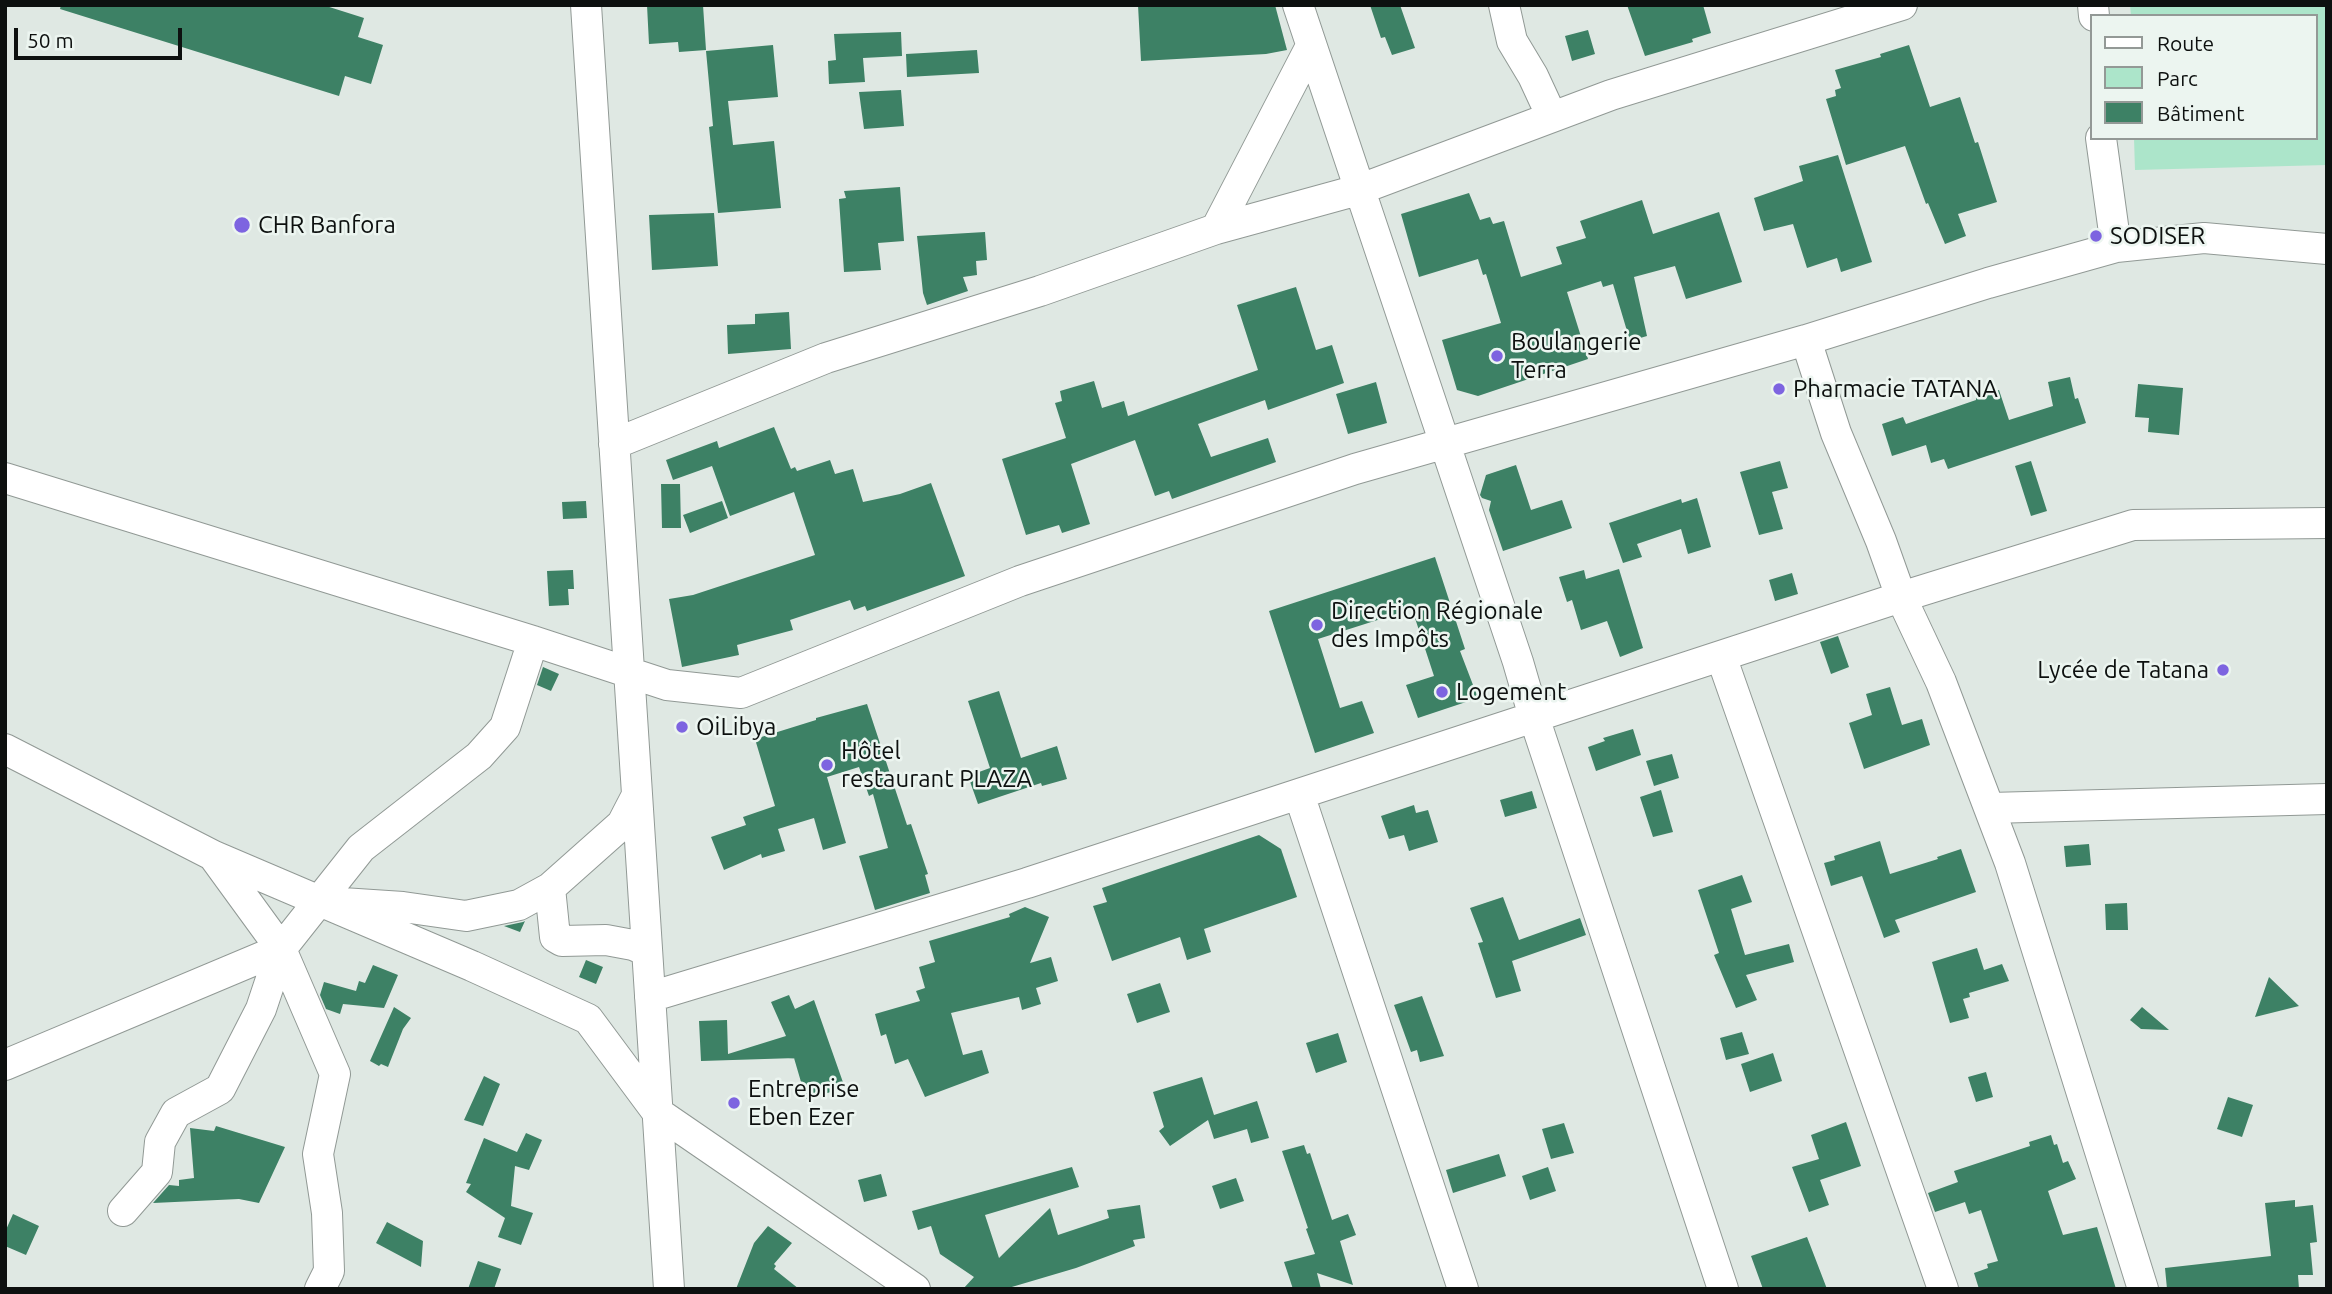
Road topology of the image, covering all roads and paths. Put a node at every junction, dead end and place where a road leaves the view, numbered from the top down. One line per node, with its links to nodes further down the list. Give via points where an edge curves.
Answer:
1 (586, 5): 15 (street)
2 (1298, 5): 6 (street)
3 (1504, 5): 7 (street, via 1513,41)
4 (1902, 5): 5 (street)
5 (1856, 13): 7 (street)
6 (1311, 47): 9 (street); 10 (street)
7 (1552, 117): 9 (street)
8 (2101, 140): 11 (street)
9 (1358, 190): 10 (street); 14 (street)
10 (1216, 229): 15 (street, via 1040,291 826,358)
11 (2116, 247): 12 (street, via 2204,238); 13 (street)
12 (2327, 249)
13 (1806, 340): 14 (street); 18 (street, via 1836,433)
14 (1445, 443): 21 (street, via 1020,581 741,693 667,685); 22 (street)
15 (614, 444): 21 (street)
16 (5, 478): 19 (street)
17 (2327, 523): 18 (street, via 2133,525)
18 (1901, 597): 20 (street); 27 (street, via 1941,682)
19 (533, 641): 21 (street); 30 (street, via 505,727 480,756 361,848)
20 (1721, 656): 22 (street); 42 (street)
21 (629, 671): 24 (street)
22 (1534, 717): 25 (street); 41 (street)
23 (5, 749): 28 (street)
24 (637, 794): 29 (street, via 622,824); 32 (street)
25 (1299, 794): 33 (street, via 1027,883); 40 (street)
26 (2327, 799): 27 (street)
27 (1990, 808): 43 (street)
28 (214, 856): 30 (street); 31 (street)
29 (550, 888): 30 (street, via 519,905 466,916); 32 (street, via 555,937 562,941 606,940)
30 (321, 901): 31 (street); 35 (street, via 588,1019)
31 (281, 949): 34 (street); 36 (street, via 261,1009 220,1089 176,1114 160,1142 157,1172); 37 (street, via 335,1074 318,1154 329,1272)
32 (647, 951): 33 (street)
33 (650, 997): 35 (street)
34 (5, 1065)
35 (657, 1112): 38 (street); 39 (street)
36 (123, 1211)
37 (320, 1289)
38 (669, 1289)
39 (915, 1289)
40 (1463, 1289)
41 (1723, 1289)
42 (1943, 1289)
43 (2143, 1289)

